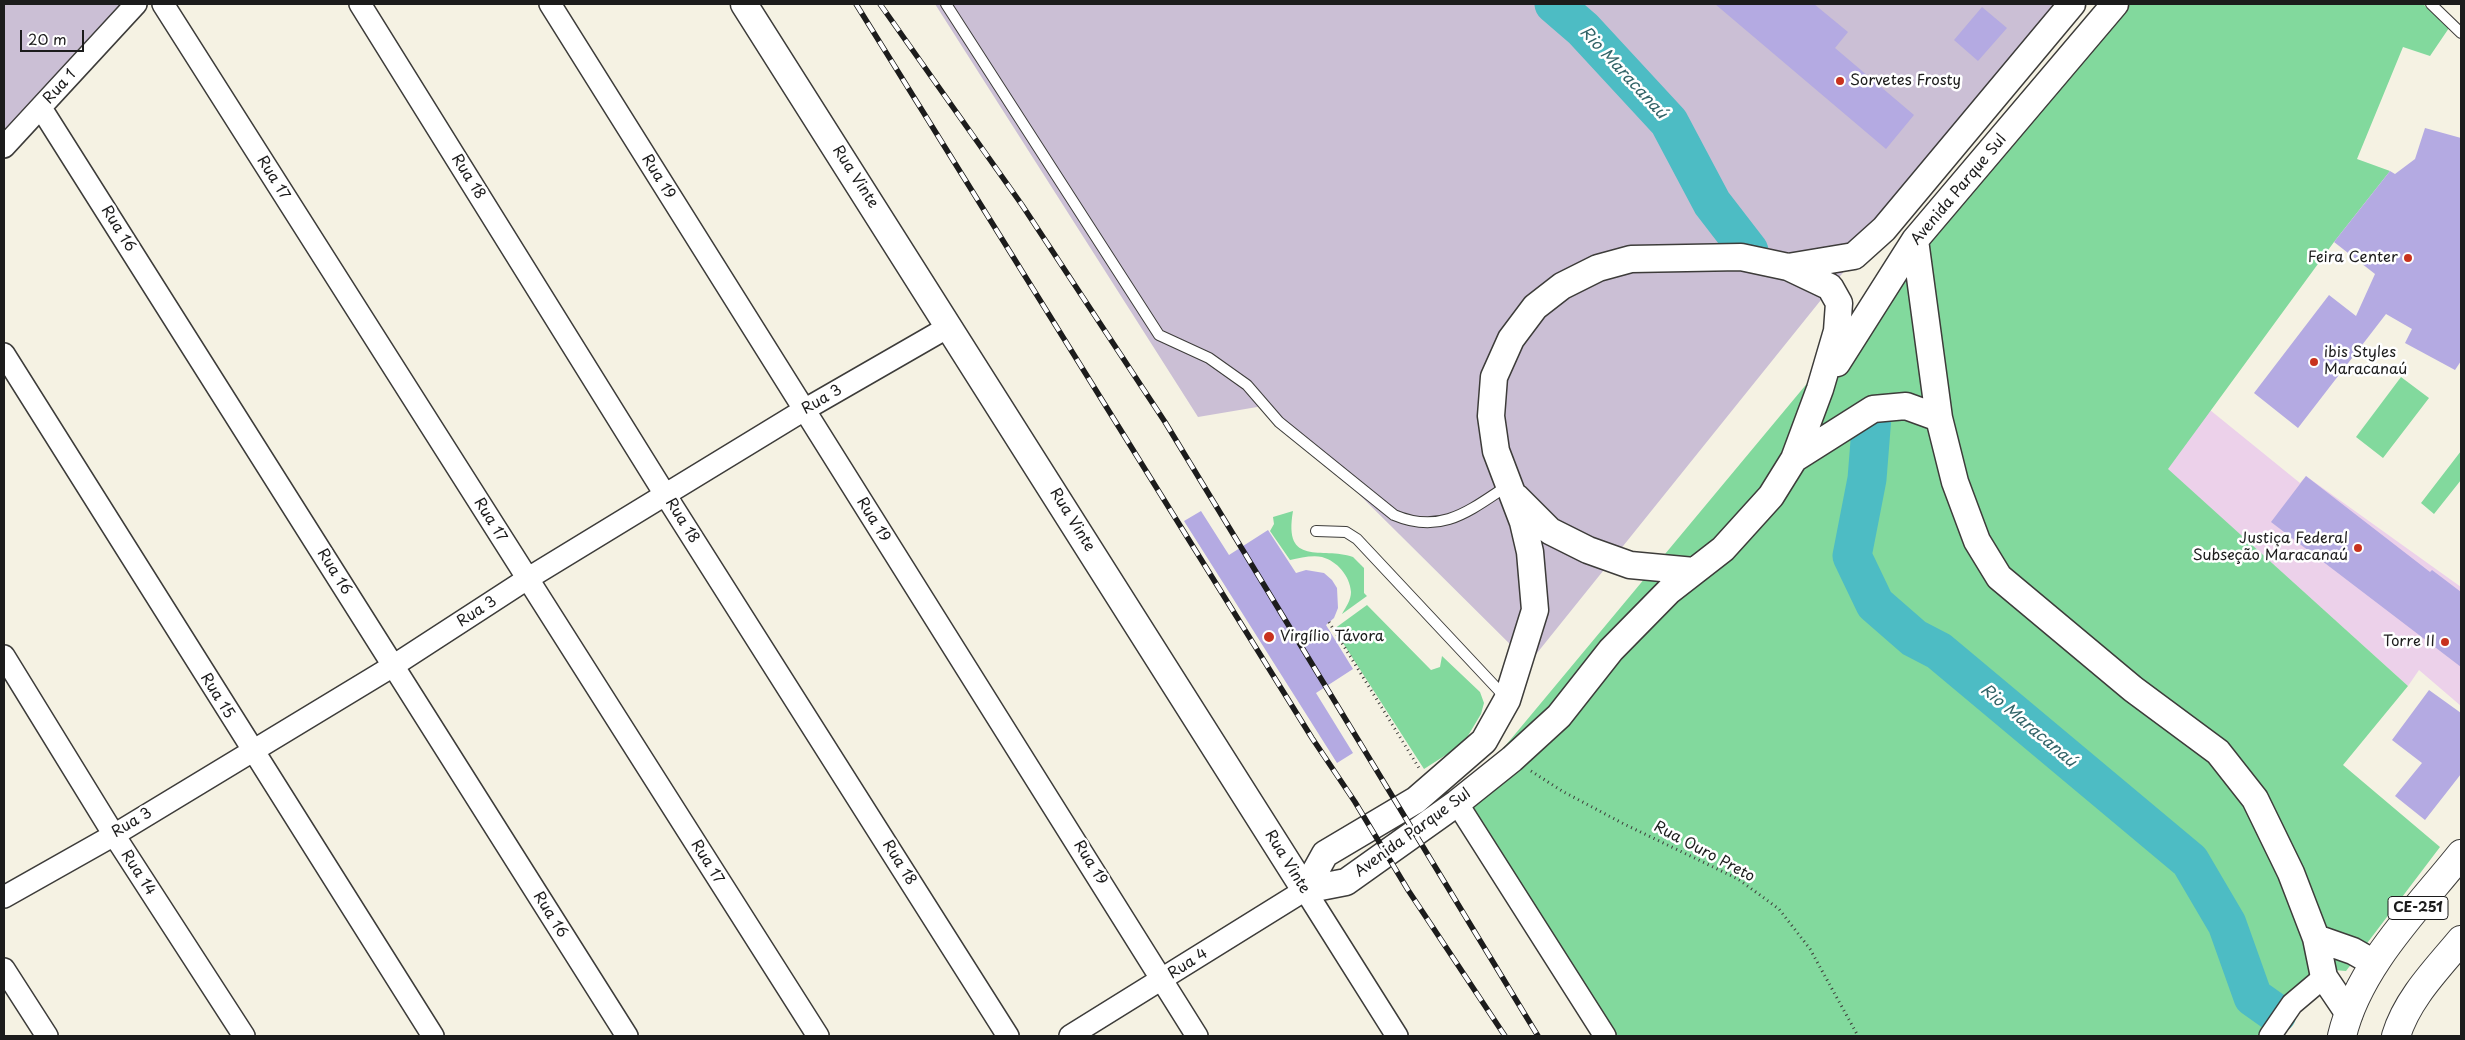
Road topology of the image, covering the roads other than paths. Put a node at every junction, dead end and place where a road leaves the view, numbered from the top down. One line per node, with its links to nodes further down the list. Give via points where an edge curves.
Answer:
1 (136, 4): 11 (street, Rua 1)
2 (163, 4): 25 (street, Rua 17)
3 (360, 4): 22 (street, Rua 18)
4 (550, 4): 18 (street, Rua 19)
5 (744, 4): 15 (street, Rua Vinte)
6 (946, 4): 21 (lane, via 1159,335 1209,358 1247,385 1278,422 1394,515 1410,522 1435,523 1458,517)
7 (2072, 4): 14 (street, Avenida Parque Sul, via 1884,229 1854,256)
8 (2115, 4): 13 (street, Avenida Parque Sul)
9 (2431, 4): 10 (lane)
10 (2461, 33)
11 (41, 108): 12 (street, Rua 1); 27 (street, Rua 16)
12 (4, 147)
13 (1915, 240): 17 (street, Avenida Parque Sul); 19 (street)
14 (1788, 267): 17 (street, Avenida Parque Sul, via 1830,287 1840,303 1837,331); 21 (street, Avenida Parque Sul, via 1741,257 1631,259 1598,268 1562,286 1535,306 1511,339 1494,377 1491,416 1496,450)
15 (950, 326): 18 (street, Rua 3); 33 (street, Rua Vinte)
16 (4, 354): 29 (street, Rua 15)
17 (1820, 389): 20 (street, Avenida Parque Sul)
18 (804, 410): 22 (street, Rua 3); 40 (street, Rua 19)
19 (1938, 418): 20 (street, via 1906,406 1873,409); 35 (street, via 1973,533 2000,577 2134,689 2218,752 2255,799 2291,873)
20 (1794, 460): 24 (street, Avenida Parque Sul, via 1771,496 1724,549)
21 (1509, 488): 24 (street, via 1550,531 1588,550 1630,565); 28 (street, Avenida Parque Sul, via 1523,522 1530,552 1535,610)
22 (666, 496): 25 (street, Rua 3); 47 (street, Rua 18)
23 (1316, 531): 28 (lane, via 1346,532 1357,538)
24 (1694, 571): 30 (street, Avenida Parque Sul, via 1669,591 1624,637 1559,716)
25 (527, 579): 27 (street, Rua 3); 46 (street, Rua 17)
26 (4, 656): 31 (street, Rua 14)
27 (393, 666): 29 (street, Rua 3); 45 (street, Rua 16)
28 (1507, 700): 33 (street, Avenida Parque Sul, via 1484,741 1416,800 1325,854)
29 (251, 751): 31 (street, Rua 3); 44 (street, Rua 15)
30 (1457, 803): 33 (street, Avenida Parque Sul, via 1346,882); 51 (street)
31 (114, 835): 34 (street, Rua 3); 43 (street, Rua 14)
32 (2461, 854): 37 (main road, CE-251)
33 (1305, 890): 40 (street, Rua 4); 50 (street, Rua Vinte)
34 (4, 897)
35 (2316, 938): 37 (street, via 2353,951); 39 (street)
36 (2461, 940): 53 (main road, via 2412,1002)
37 (2374, 963): 41 (main road, CE-251)
38 (4, 969): 42 (street)
39 (2324, 977): 41 (street); 52 (street, via 2292,1004)
40 (1164, 980): 48 (street, Rua 4); 49 (street, Rua 19)
41 (2345, 1025)
42 (47, 1036)
43 (244, 1036)
44 (433, 1036)
45 (627, 1036)
46 (818, 1036)
47 (1008, 1036)
48 (1070, 1036)
49 (1197, 1036)
50 (1397, 1036)
51 (1605, 1036)
52 (2270, 1036)
53 (2396, 1036)

